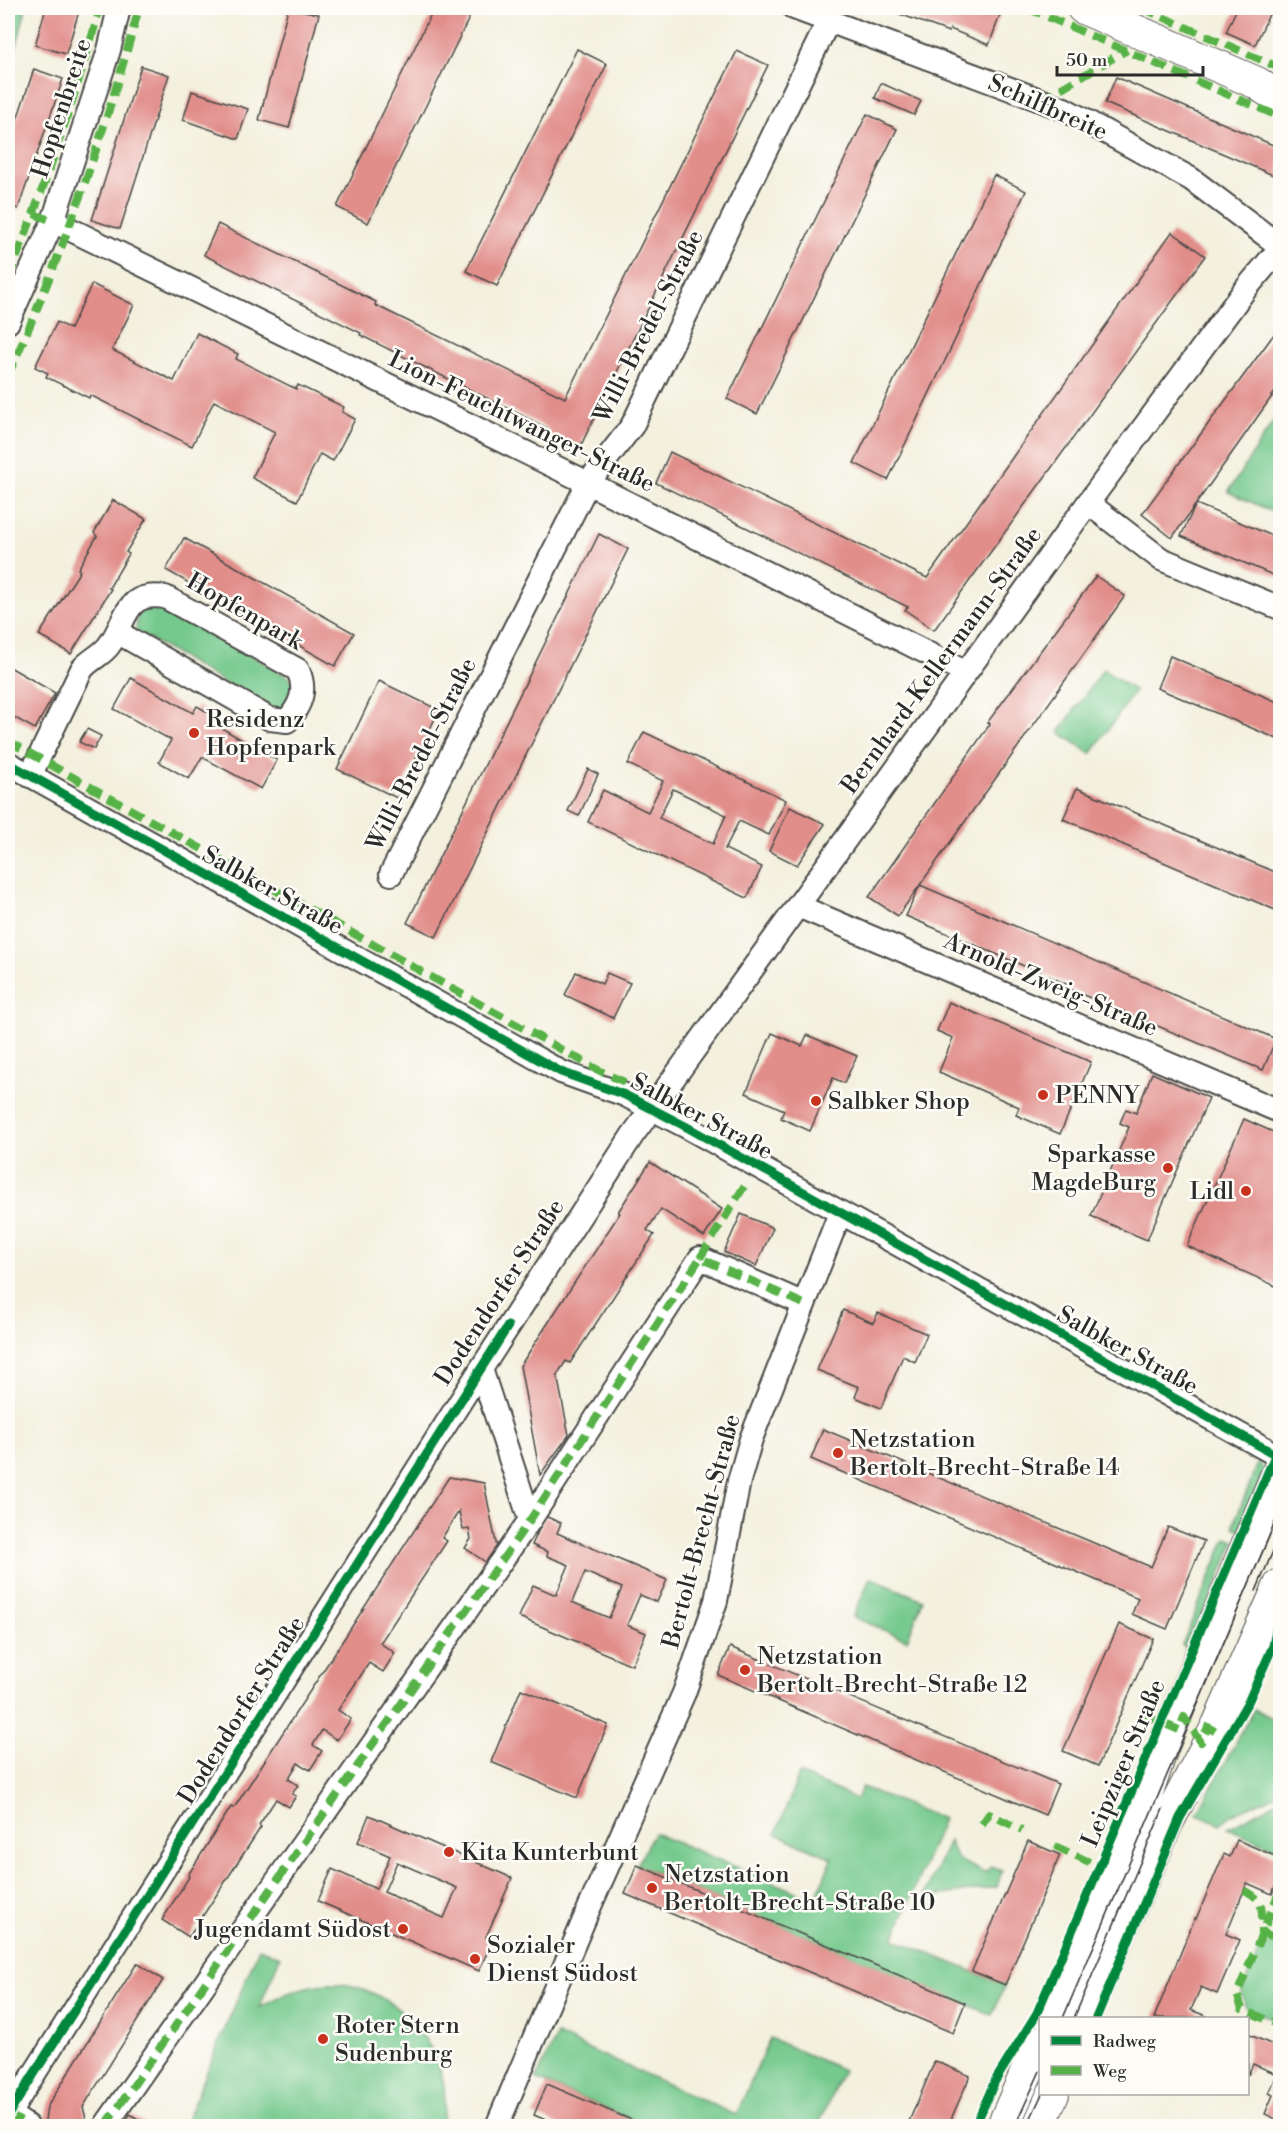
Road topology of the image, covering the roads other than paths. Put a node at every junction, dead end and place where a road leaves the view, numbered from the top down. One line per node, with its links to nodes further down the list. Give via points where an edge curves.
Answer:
1 (119, 8): 6 (street, Hopfenbreite)
2 (794, 8): 4 (street, Schilfbreite)
3 (1083, 8): 5 (main road)
4 (829, 20): 7 (street, Schilfbreite, via 1064,109 1191,179); 9 (street, Willi-Bredel-Straße, via 632,426)
5 (1273, 90)
6 (53, 221): 8 (street, Hopfenbreite); 9 (street, Lion-Feuchtwanger-Straße)
7 (1281, 247): 10 (street, Bernhard-Kellermann-Straße, via 1244,291)
8 (8, 322)
9 (588, 483): 13 (street, Lion-Feuchtwanger-Straße); 16 (street, Willi-Bredel-Straße)
10 (1088, 503): 11 (street, via 1161,559); 13 (street, Bernhard-Kellermann-Straße)
11 (1281, 608)
12 (117, 632): 12 (street, Hopfenpark, via 138,599 150,595 165,597 298,670 303,683 298,708 287,721 270,719); 15 (street, Hopfenpark, via 109,645 82,669)
13 (965, 672): 17 (street, Bernhard-Kellermann-Straße)
14 (8, 764): 15 (street, Salbker Straße)
15 (30, 776): 18 (street, Salbker Straße, via 561,1072)
16 (391, 874)
17 (798, 906): 18 (street, Bernhard-Kellermann-Straße); 19 (street, Arnold-Zweig-Straße, via 1279,1111)
18 (652, 1108): 20 (street, Salbker Straße); 22 (street, Dodendorfer Straße)
19 (1281, 1108)
20 (840, 1213): 21 (street, Bertolt-Brecht-Straße); 23 (street, Salbker Straße)
21 (804, 1304): 25 (street, via 700,1258); 33 (street, Bertolt-Brecht-Straße, via 751,1439 716,1601 684,1693)
22 (481, 1369): 25 (street); 31 (street, Dodendorfer Straße)
23 (1281, 1457)
24 (1281, 1467): 27 (main road, Leipziger Straße, via 1162,1748 1140,1814)
25 (530, 1520): 32 (street)
26 (1281, 1585): 28 (main road, via 1166,1826)
27 (1052, 2017)
28 (1085, 2017)
29 (1039, 2046): 34 (main road)
30 (1053, 2095): 35 (main road)
31 (14, 2118)
32 (105, 2127)
33 (497, 2127)
34 (1003, 2127)
35 (1039, 2127)

